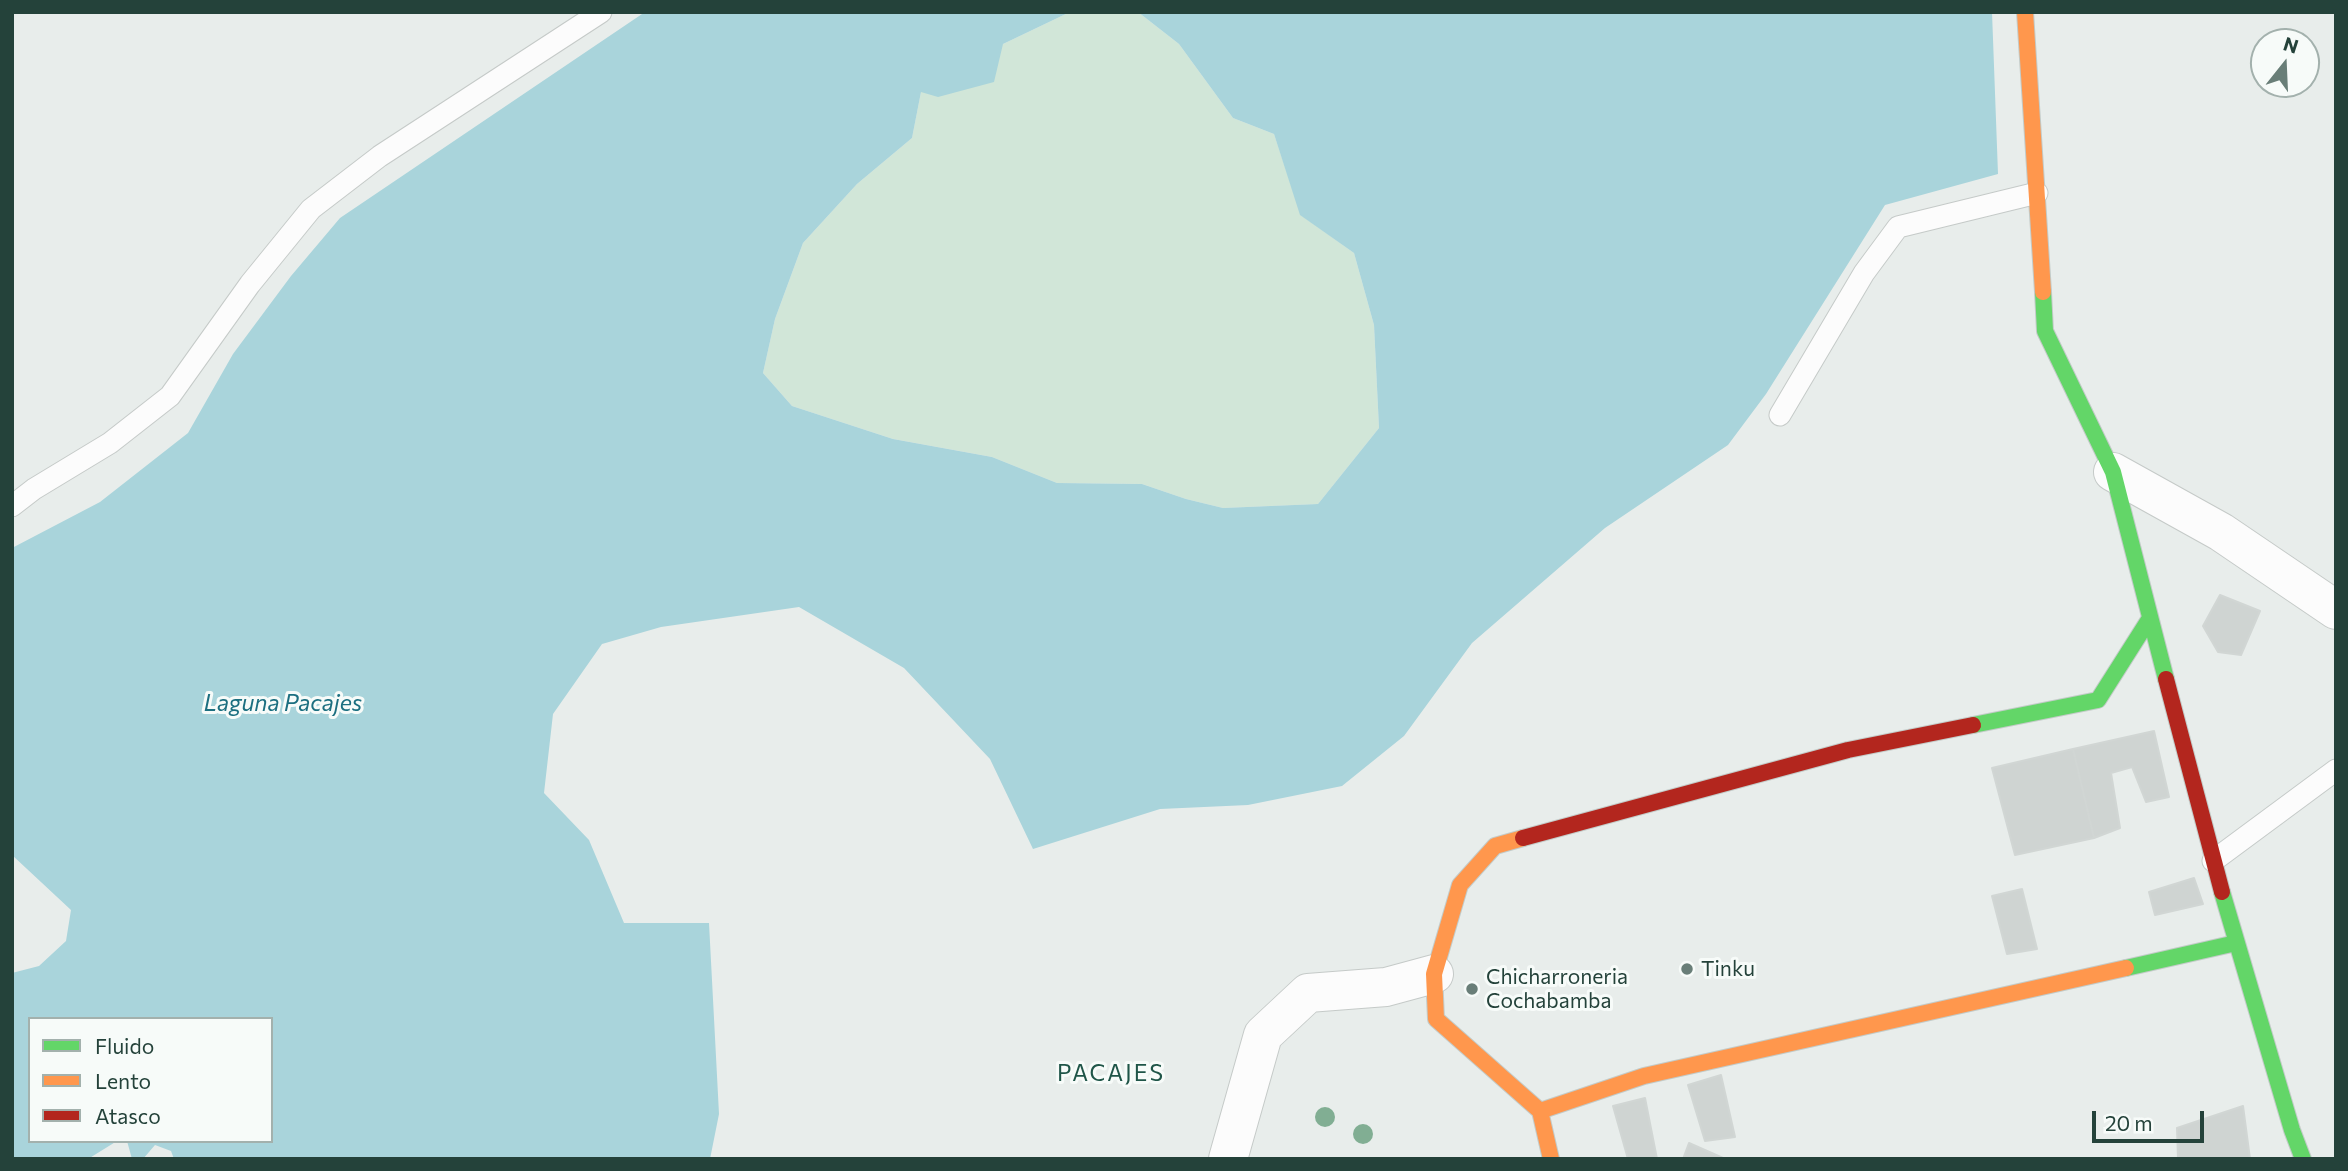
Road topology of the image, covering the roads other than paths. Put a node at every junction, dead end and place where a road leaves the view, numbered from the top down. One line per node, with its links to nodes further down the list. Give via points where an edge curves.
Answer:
1 (601, 12): 6 (lane, via 380,156 311,209 250,284 170,396 110,443)
2 (2025, 12): 3 (street)
3 (2036, 193): 4 (lane, via 1898,227 1864,273); 5 (street, via 2045,331)
4 (1780, 415)
5 (2113, 472): 7 (street, via 2221,532); 8 (street)
6 (12, 506)
7 (2336, 610)
8 (2150, 618): 10 (street); 12 (street, via 2098,700 1848,750 1494,846 1460,885)
9 (2336, 770): 10 (lane)
10 (2213, 861): 11 (street)
11 (2236, 943): 13 (street, via 1644,1076); 14 (street)
12 (1434, 974): 13 (street, via 1436,1019); 15 (street, via 1386,987 1308,993 1263,1035)
13 (1540, 1111): 16 (street)
14 (2292, 1130): 17 (street); 18 (street)
15 (1228, 1159)
16 (1551, 1159)
17 (2288, 1159)
18 (2303, 1159)

